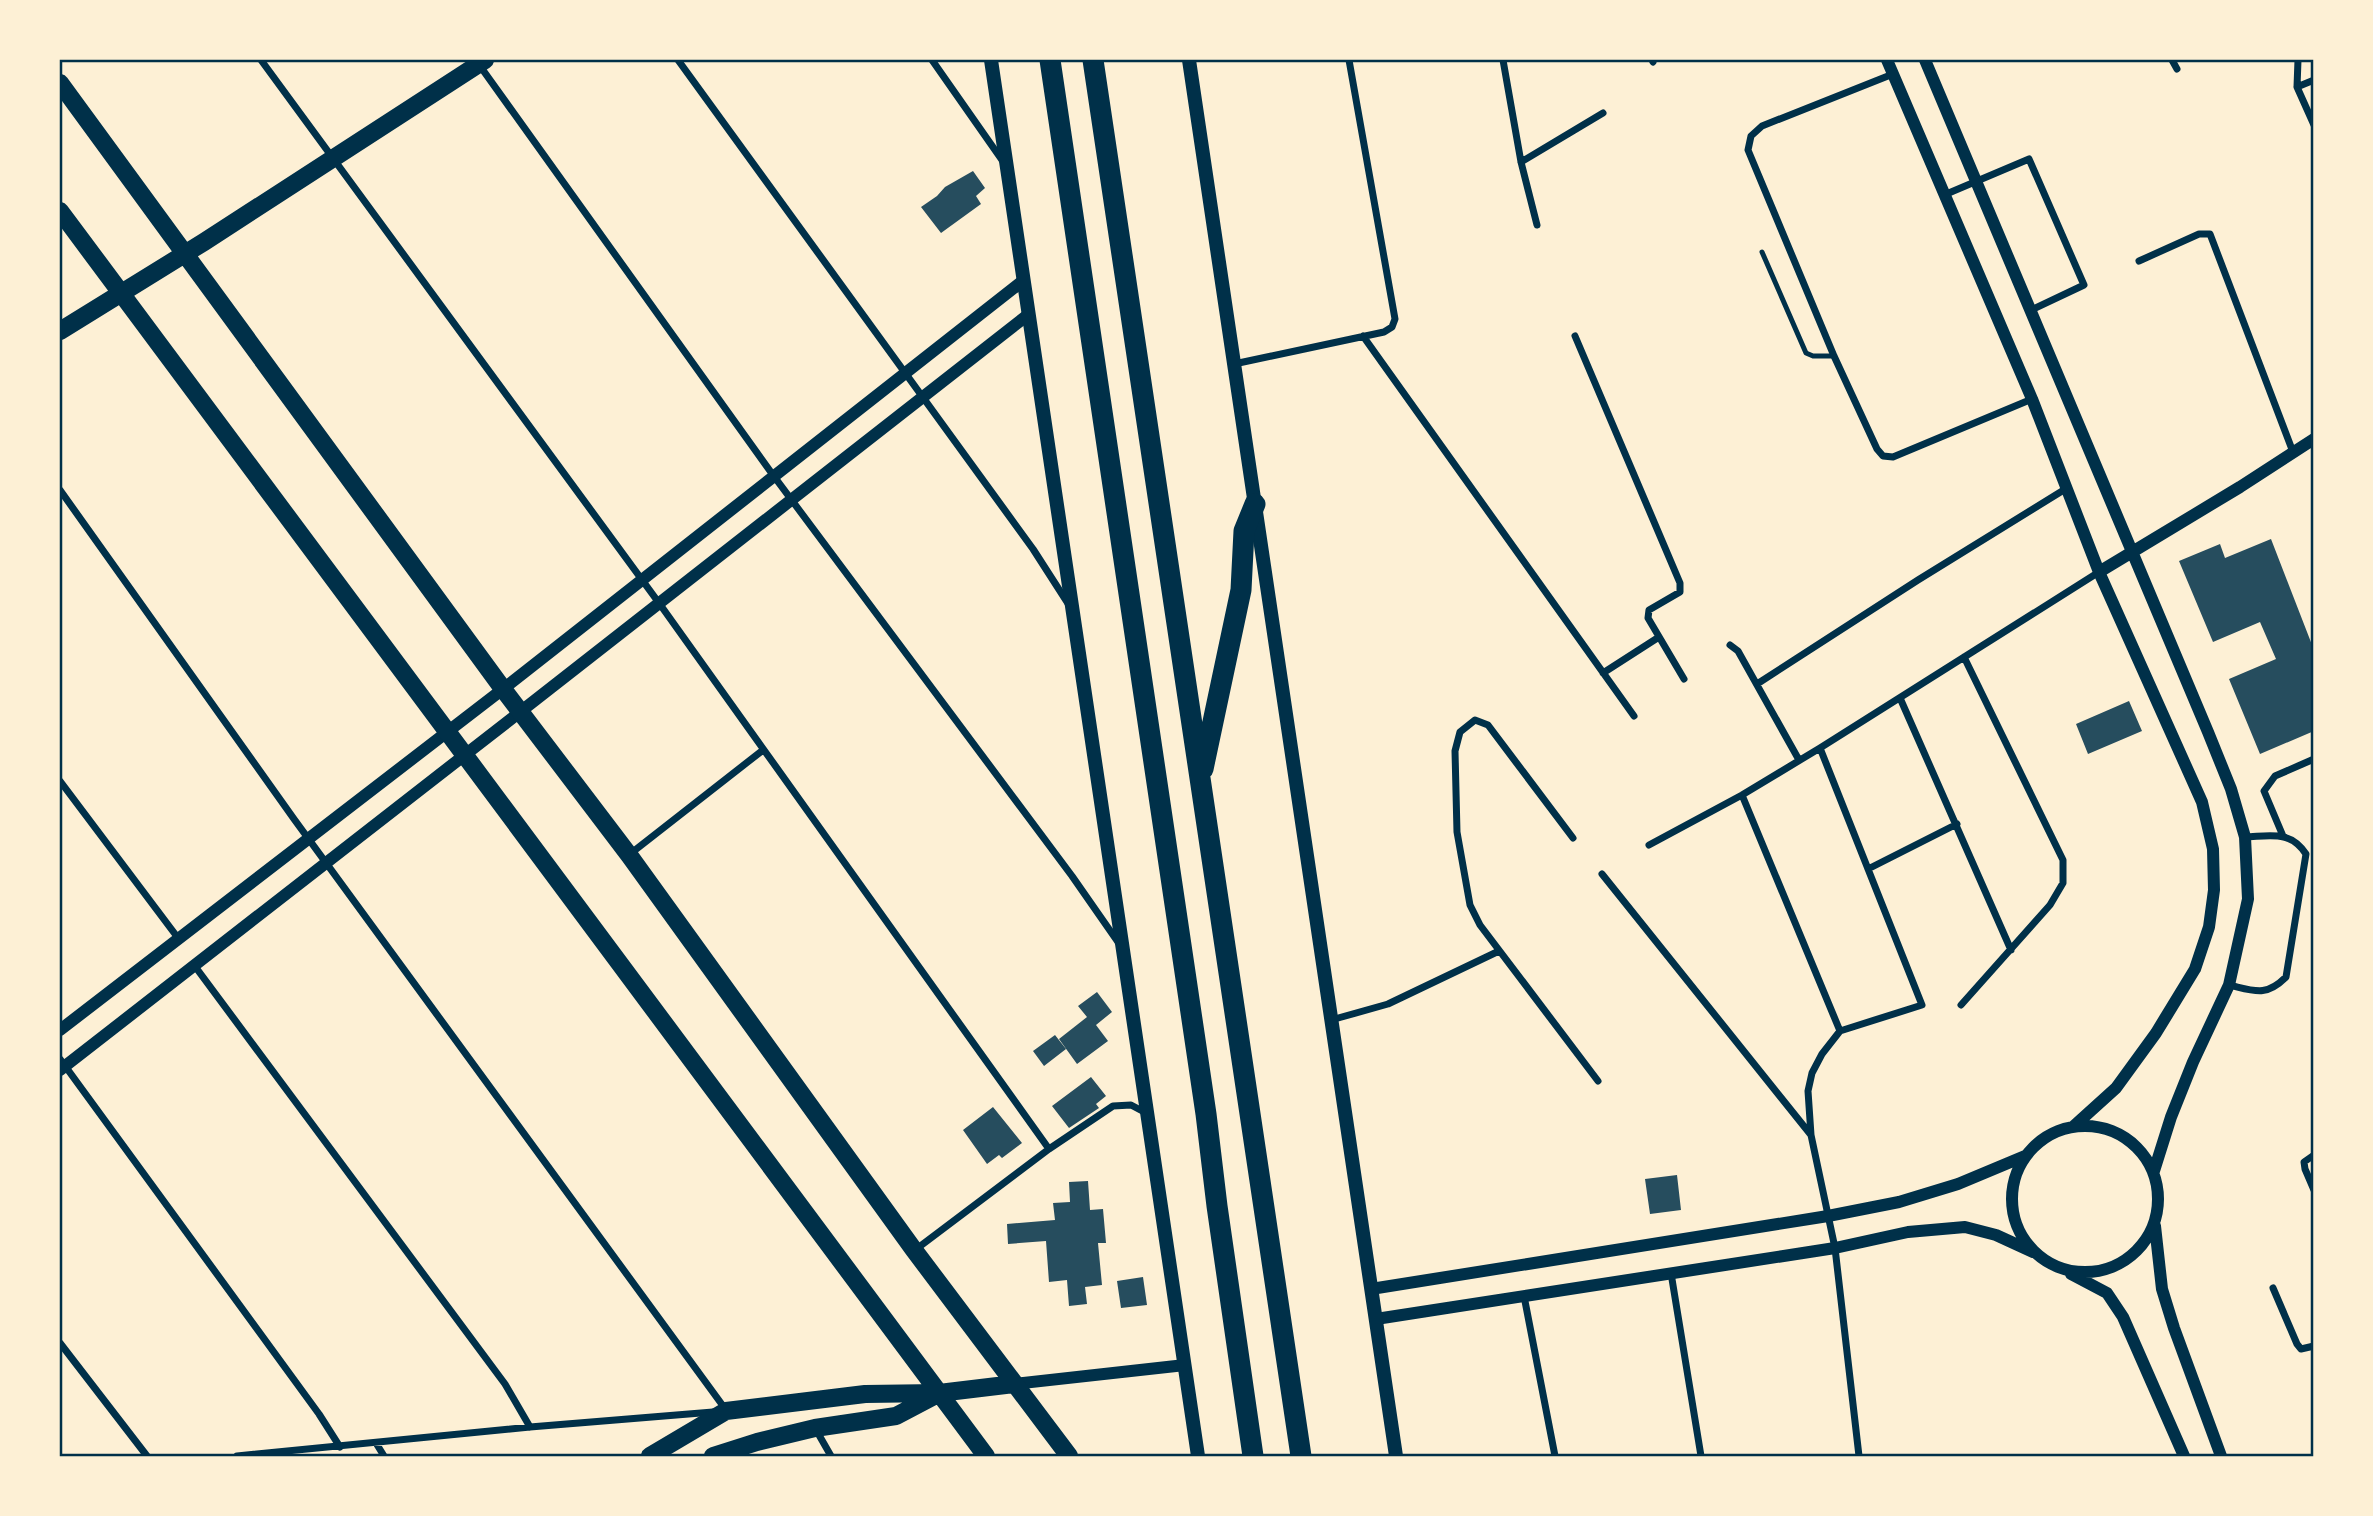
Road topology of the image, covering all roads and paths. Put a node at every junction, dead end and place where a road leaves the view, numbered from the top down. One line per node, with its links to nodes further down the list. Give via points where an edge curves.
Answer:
1 (261, 60): 22 (street)
2 (678, 60): 41 (street)
3 (932, 60): 24 (street)
4 (992, 60): 24 (main road)
5 (1050, 60): 135 (highway)
6 (1093, 60): 73 (highway)
7 (1189, 60): 40 (main road)
8 (1349, 60): 37 (street, via 1395,319 1384,332)
9 (1503, 60): 23 (street)
10 (1887, 60): 16 (street)
11 (1925, 60): 25 (street)
12 (2172, 60): 15 (street)
13 (2298, 60): 19 (street)
14 (480, 61): 22 (main road); 46 (street)
15 (2177, 69)
16 (1893, 74): 26 (street); 39 (street, via 1762,126 1751,136 1748,150)
17 (2314, 80): 19 (street)
18 (60, 83): 30 (main road)
19 (2297, 87): 21 (street)
20 (1603, 113): 23 (street)
21 (2314, 125)
22 (334, 158): 30 (main road); 53 (street)
23 (1521, 162): 28 (street)
24 (1008, 170): 32 (main road)
25 (1976, 181): 26 (street); 34 (street); 34 (street, via 2029,159 2084,285)
26 (1944, 195): 43 (street)
27 (60, 211): 33 (main road)
28 (1537, 225)
29 (1762, 252): 39 (lane, via 1806,353)
30 (186, 253): 33 (main road); 62 (main road)
31 (2139, 261): 45 (street, via 2199,234 2210,234)
32 (1024, 280): 35 (main road); 41 (street)
33 (121, 294): 36 (main road); 66 (main road)
34 (2031, 310): 51 (street)
35 (1029, 314): 42 (street); 55 (main road)
36 (60, 331)
37 (1363, 336): 40 (street); 59 (street)
38 (1575, 336): 56 (street, via 1681,583 1680,592 1648,610)
39 (1835, 356): 43 (street, via 1883,456 1893,457)
40 (1234, 364): 50 (main road)
41 (905, 373): 42 (street); 46 (street)
42 (921, 398): 49 (street); 55 (street)
43 (2032, 398): 47 (street)
44 (2314, 439): 45 (street)
45 (2293, 452): 51 (street)
46 (773, 475): 49 (street); 53 (street)
47 (2067, 488): 52 (street); 61 (street)
48 (60, 490): 79 (street)
49 (791, 498): 54 (street); 86 (street)
50 (1255, 504): 73 (highway, via 1244,531 1241,590); 92 (main road)
51 (2133, 553): 52 (street); 77 (street, via 2231,789)
52 (2099, 572): 58 (street); 98 (street, via 2203,802 2213,849 2214,890 2195,969 2178,1000 2116,1088)
53 (641, 579): 54 (street); 62 (street)
54 (659, 603): 64 (street); 68 (street)
55 (1073, 612): 86 (main road)
56 (1659, 637): 59 (street); 60 (street)
57 (1730, 646): 61 (street, via 1738,651)
58 (1964, 657): 63 (street); 87 (street, via 2063,860 2063,883)
59 (1603, 673): 65 (street)
60 (1684, 679)
61 (1757, 684): 71 (street)
62 (503, 689): 64 (main road); 66 (street)
63 (1900, 698): 67 (street); 75 (street)
64 (520, 712): 69 (street); 81 (main road)
65 (1634, 716)
66 (446, 732): 69 (main road); 79 (street)
67 (1820, 748): 71 (street); 83 (street)
68 (764, 750): 81 (street); 100 (street)
69 (463, 756): 82 (street); 120 (main road)
70 (2314, 759): 76 (street, via 2275,776 2264,791)
71 (1799, 760): 74 (street)
72 (60, 781): 85 (street)
73 (1200, 781): 136 (highway)
74 (1742, 795): 80 (street); 94 (street)
75 (1956, 824): 83 (street); 87 (street)
76 (2283, 836): 77 (street); 90 (street, via 2298,842 2306,854 2286,977 2263,992)
77 (2245, 837): 90 (street, via 2249,899)
78 (1573, 838): 88 (street, via 1488,725 1475,720 1460,732 1455,751 1457,832 1470,905)
79 (309, 839): 82 (street); 85 (street)
80 (1649, 845)
81 (629, 855): 108 (main road)
82 (327, 863): 89 (street); 121 (street)
83 (1868, 869): 94 (street, via 1922,1005)
84 (1602, 874): 99 (street)
85 (178, 938): 93 (street)
86 (1123, 950): 97 (main road)
87 (2011, 950): 91 (street)
88 (1499, 951): 92 (street, via 1388,1004); 96 (street)
89 (194, 965): 95 (street); 122 (street, via 505,1384)
90 (2229, 985): 103 (street, via 2171,1116)
91 (1961, 1005)
92 (1331, 1020): 113 (main road)
93 (60, 1030)
94 (1840, 1031): 99 (street, via 1812,1073 1808,1091)
95 (61, 1065): 125 (street)
96 (1598, 1081)
97 (1148, 1114): 100 (street, via 1131,1105 1113,1105); 118 (main road)
98 (2074, 1126): 101 (street, via 2046,1136); 103 (street, via 2098,1126 2122,1135 2141,1150)
99 (1811, 1135): 105 (street)
100 (1049, 1149): 108 (street)
101 (2025, 1156): 105 (street, via 1899,1202); 109 (street, via 2014,1180 2011,1206 2018,1231)
102 (2312, 1156): 104 (street, via 2304,1162)
103 (2154, 1171): 106 (street, via 2159,1195)
104 (2314, 1190)
105 (1828, 1216): 107 (street); 113 (street)
106 (2154, 1225): 110 (street, via 2144,1244 2109,1269); 142 (street, via 2162,1289)
107 (1835, 1248): 109 (street, via 1908,1232 1965,1227); 111 (street); 140 (street)
108 (914, 1250): 119 (main road)
109 (2033, 1252): 110 (street)
110 (2065, 1271): 141 (street, via 2107,1293 2123,1317)
111 (1671, 1273): 114 (street); 139 (street)
112 (2273, 1288): 117 (street, via 2297,1344 2301,1349)
113 (1371, 1289): 115 (main road)
114 (1524, 1294): 115 (street); 138 (street)
115 (1376, 1319): 137 (main road)
116 (60, 1343): 126 (street)
117 (2314, 1346)
118 (1185, 1365): 119 (street); 134 (main road)
119 (1014, 1384): 120 (main road); 133 (main road)
120 (939, 1394): 121 (main road, via 865,1394); 123 (main road, via 896,1416); 132 (main road)
121 (726, 1411): 122 (street); 129 (main road)
122 (530, 1427): 124 (street)
123 (815, 1427): 130 (main road); 131 (street)
124 (376, 1443): 125 (street); 128 (street)
125 (340, 1447): 127 (street)
126 (147, 1457)
127 (237, 1457)
128 (384, 1457)
129 (650, 1457)
130 (713, 1457)
131 (831, 1457)
132 (986, 1457)
133 (1069, 1457)
134 (1198, 1457)
135 (1253, 1457)
136 (1301, 1457)
137 (1396, 1457)
138 (1555, 1457)
139 (1701, 1457)
140 (1859, 1457)
141 (2184, 1457)
142 (2221, 1457)

